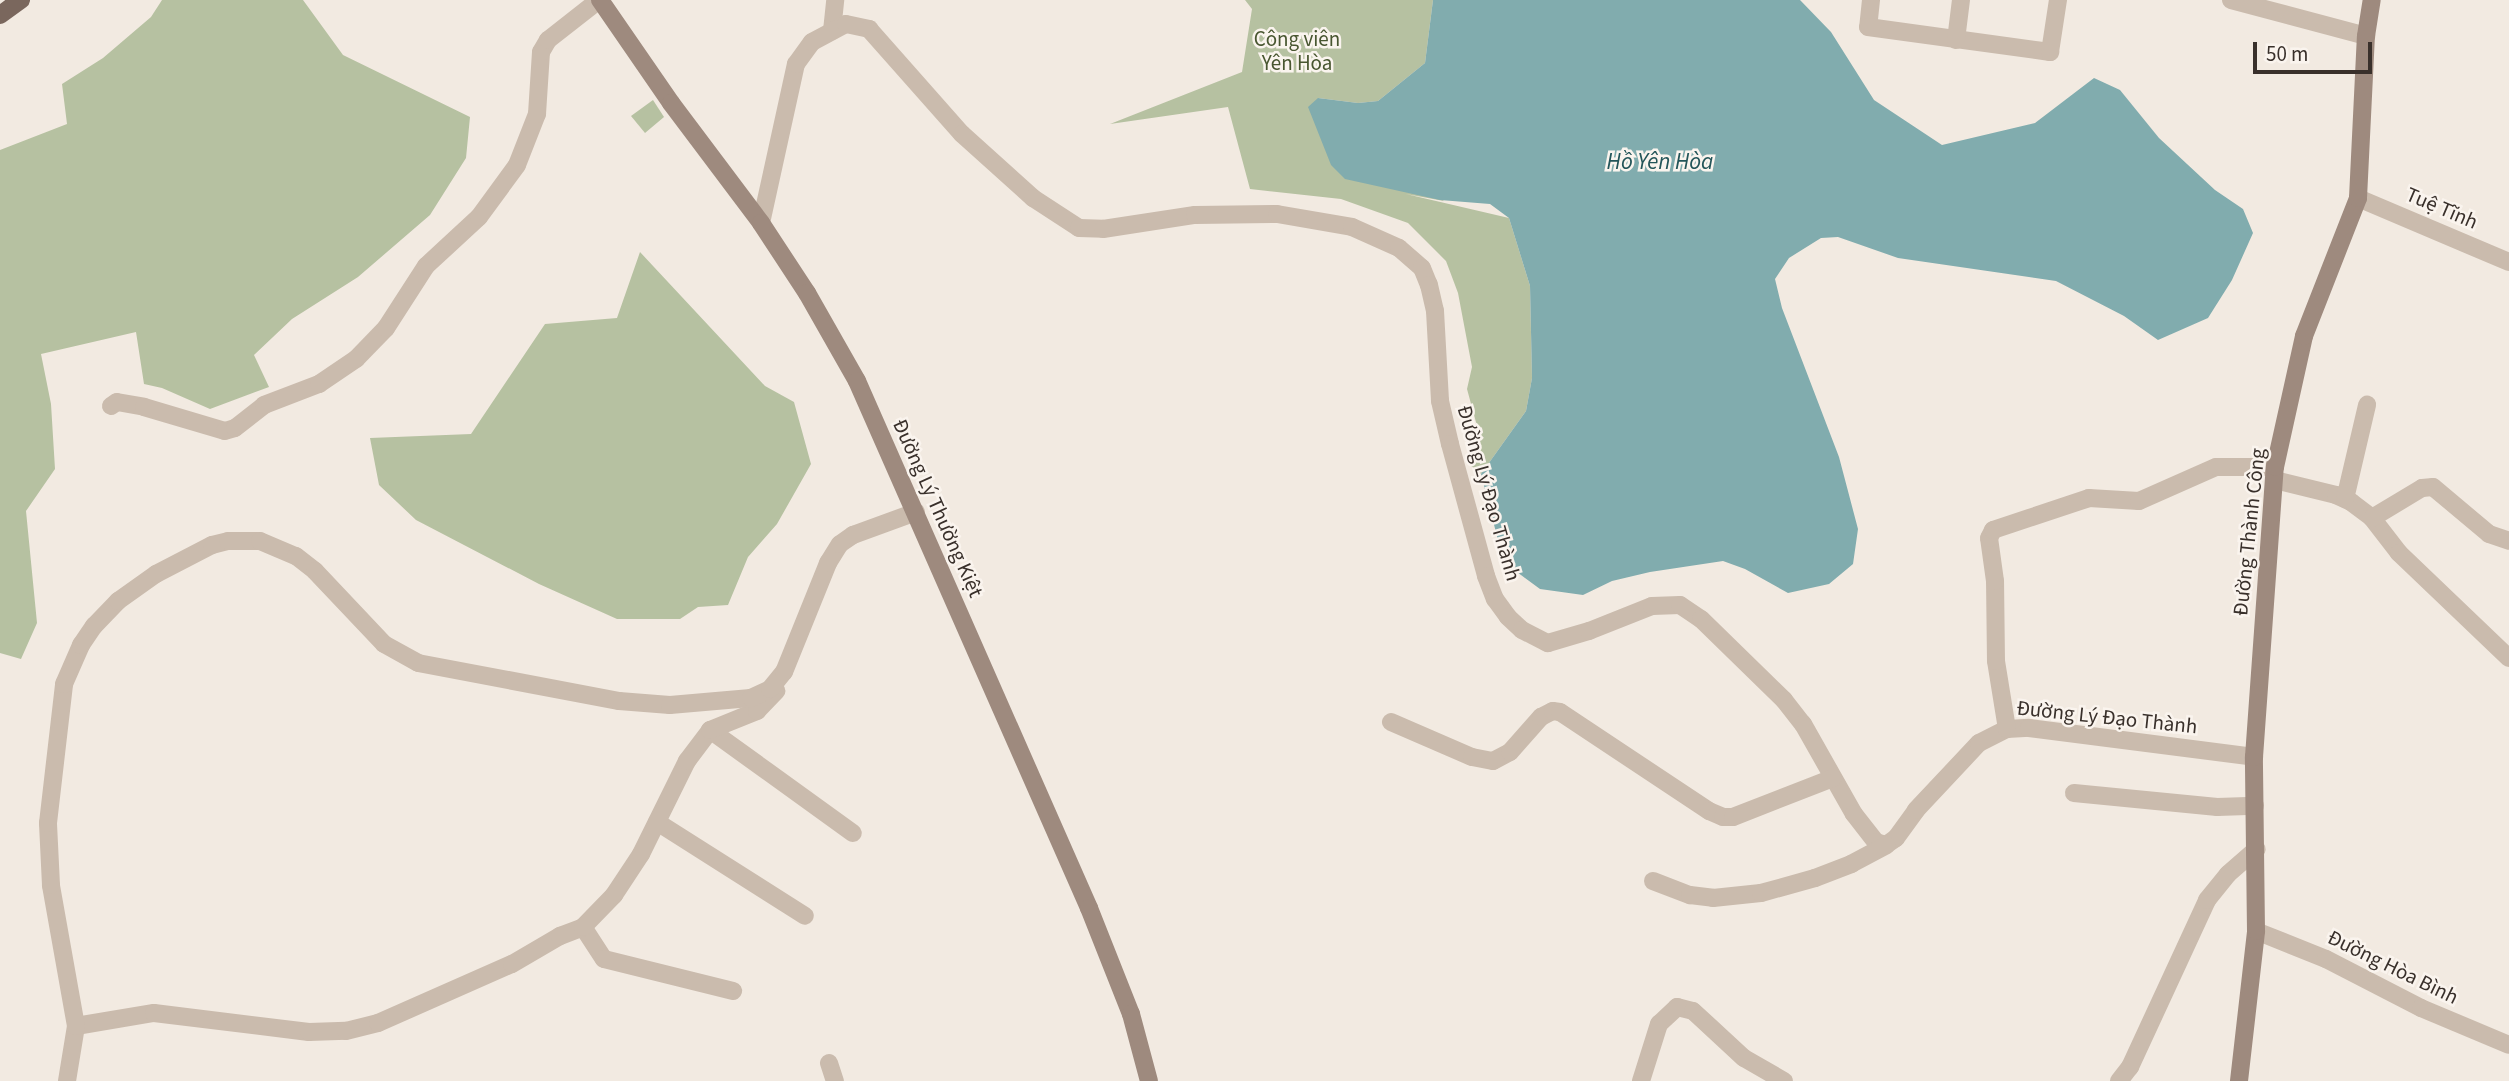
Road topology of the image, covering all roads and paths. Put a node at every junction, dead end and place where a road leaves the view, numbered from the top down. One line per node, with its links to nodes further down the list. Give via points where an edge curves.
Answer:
1 (21, 0): 9 (main road)
2 (599, 0): 14 (main road, Đường Lý Thường Kiệt); 17 (street, via 548,40 541,52 537,114 517,166 479,217 426,267 386,328 356,359 319,384 264,405 225,431 144,407 117,402)
3 (835, 0): 10 (street)
4 (1871, 0): 12 (street, via 1868,27)
5 (1961, 0): 12 (street)
6 (2058, 0): 12 (street, via 2050,52)
7 (2231, 0): 11 (street)
8 (2372, 0): 11 (main road, Đường Thành Công)
9 (0, 16)
10 (832, 31): 14 (street, via 813,42 796,64); 29 (street, Đường Lý Đạo Thành, via 846,24 869,29 962,134 1033,198 1079,228 1103,229 1195,215 1277,214 1352,227 1399,248 1422,268 1429,285 1435,311 1440,401 1450,444 1486,576 1508,617 1548,643 1652,606 1680,606 1701,619 1784,700)
11 (2366, 36): 13 (main road, Đường Thành Công)
12 (1956, 40)
13 (2358, 198): 15 (street, Tuệ Tĩnh); 18 (main road, Đường Thành Công, via 2304,336)
14 (761, 223): 20 (main road, Đường Lý Thường Kiệt, via 857,381)
15 (2509, 262)
16 (2367, 405): 19 (street)
17 (111, 406)
18 (2275, 474): 19 (street); 26 (street, via 2216,467 2139,501 2089,498 1993,530 1989,538 1995,581 1996,661); 28 (main road, Đường Thành Công)
19 (2345, 499): 21 (street)
20 (916, 512): 24 (street, via 853,535 841,544 828,563); 46 (main road, Đường Lý Thường Kiệt, via 1089,908 1131,1014)
21 (2372, 519): 22 (street, via 2422,488 2434,487 2489,534); 23 (street, via 2399,553)
22 (2509, 541)
23 (2509, 658)
24 (778, 682): 27 (street, via 775,693 757,711); 41 (street, via 751,698 670,705 619,701 433,667 384,643 296,556 260,541 212,545 156,573 106,613 81,645 64,684 48,843)
25 (1391, 722): 29 (street, via 1472,757 1493,761 1510,752 1541,717 1560,712 1724,817)
26 (2007, 729): 28 (street, Đường Lý Đạo Thành); 34 (street, Đường Lý Đạo Thành, via 1979,743)
27 (710, 730): 32 (street, via 687,761); 33 (street)
28 (2254, 757): 31 (main road, Đường Thành Công)
29 (1833, 778): 34 (street, Đường Lý Đạo Thành, via 1869,838)
30 (2074, 793): 31 (street, via 2217,807)
31 (2255, 806): 35 (main road, Đường Thành Công)
32 (657, 822): 37 (street); 38 (street, via 614,895)
33 (853, 833)
34 (1886, 845): 36 (street, via 1815,878 1761,893 1713,898)
35 (2257, 849): 39 (main road, Đường Thành Công); 49 (street, via 2207,900 2130,1067)
36 (1653, 881)
37 (805, 916)
38 (583, 927): 40 (street, via 604,959); 41 (street, via 512,964 360,1029 309,1032 154,1013)
39 (2256, 931): 42 (street, Đường Hòa Bình); 50 (main road, Đường Thành Công)
40 (733, 991)
41 (76, 1026): 44 (street)
42 (2509, 1045)
43 (829, 1063): 45 (street)
44 (67, 1081)
45 (835, 1081)
46 (1149, 1081)
47 (1641, 1081): 48 (street, via 1659,1024 1677,1007 1693,1011 1744,1058)
48 (1784, 1081)
49 (2119, 1081)
50 (2239, 1081)

